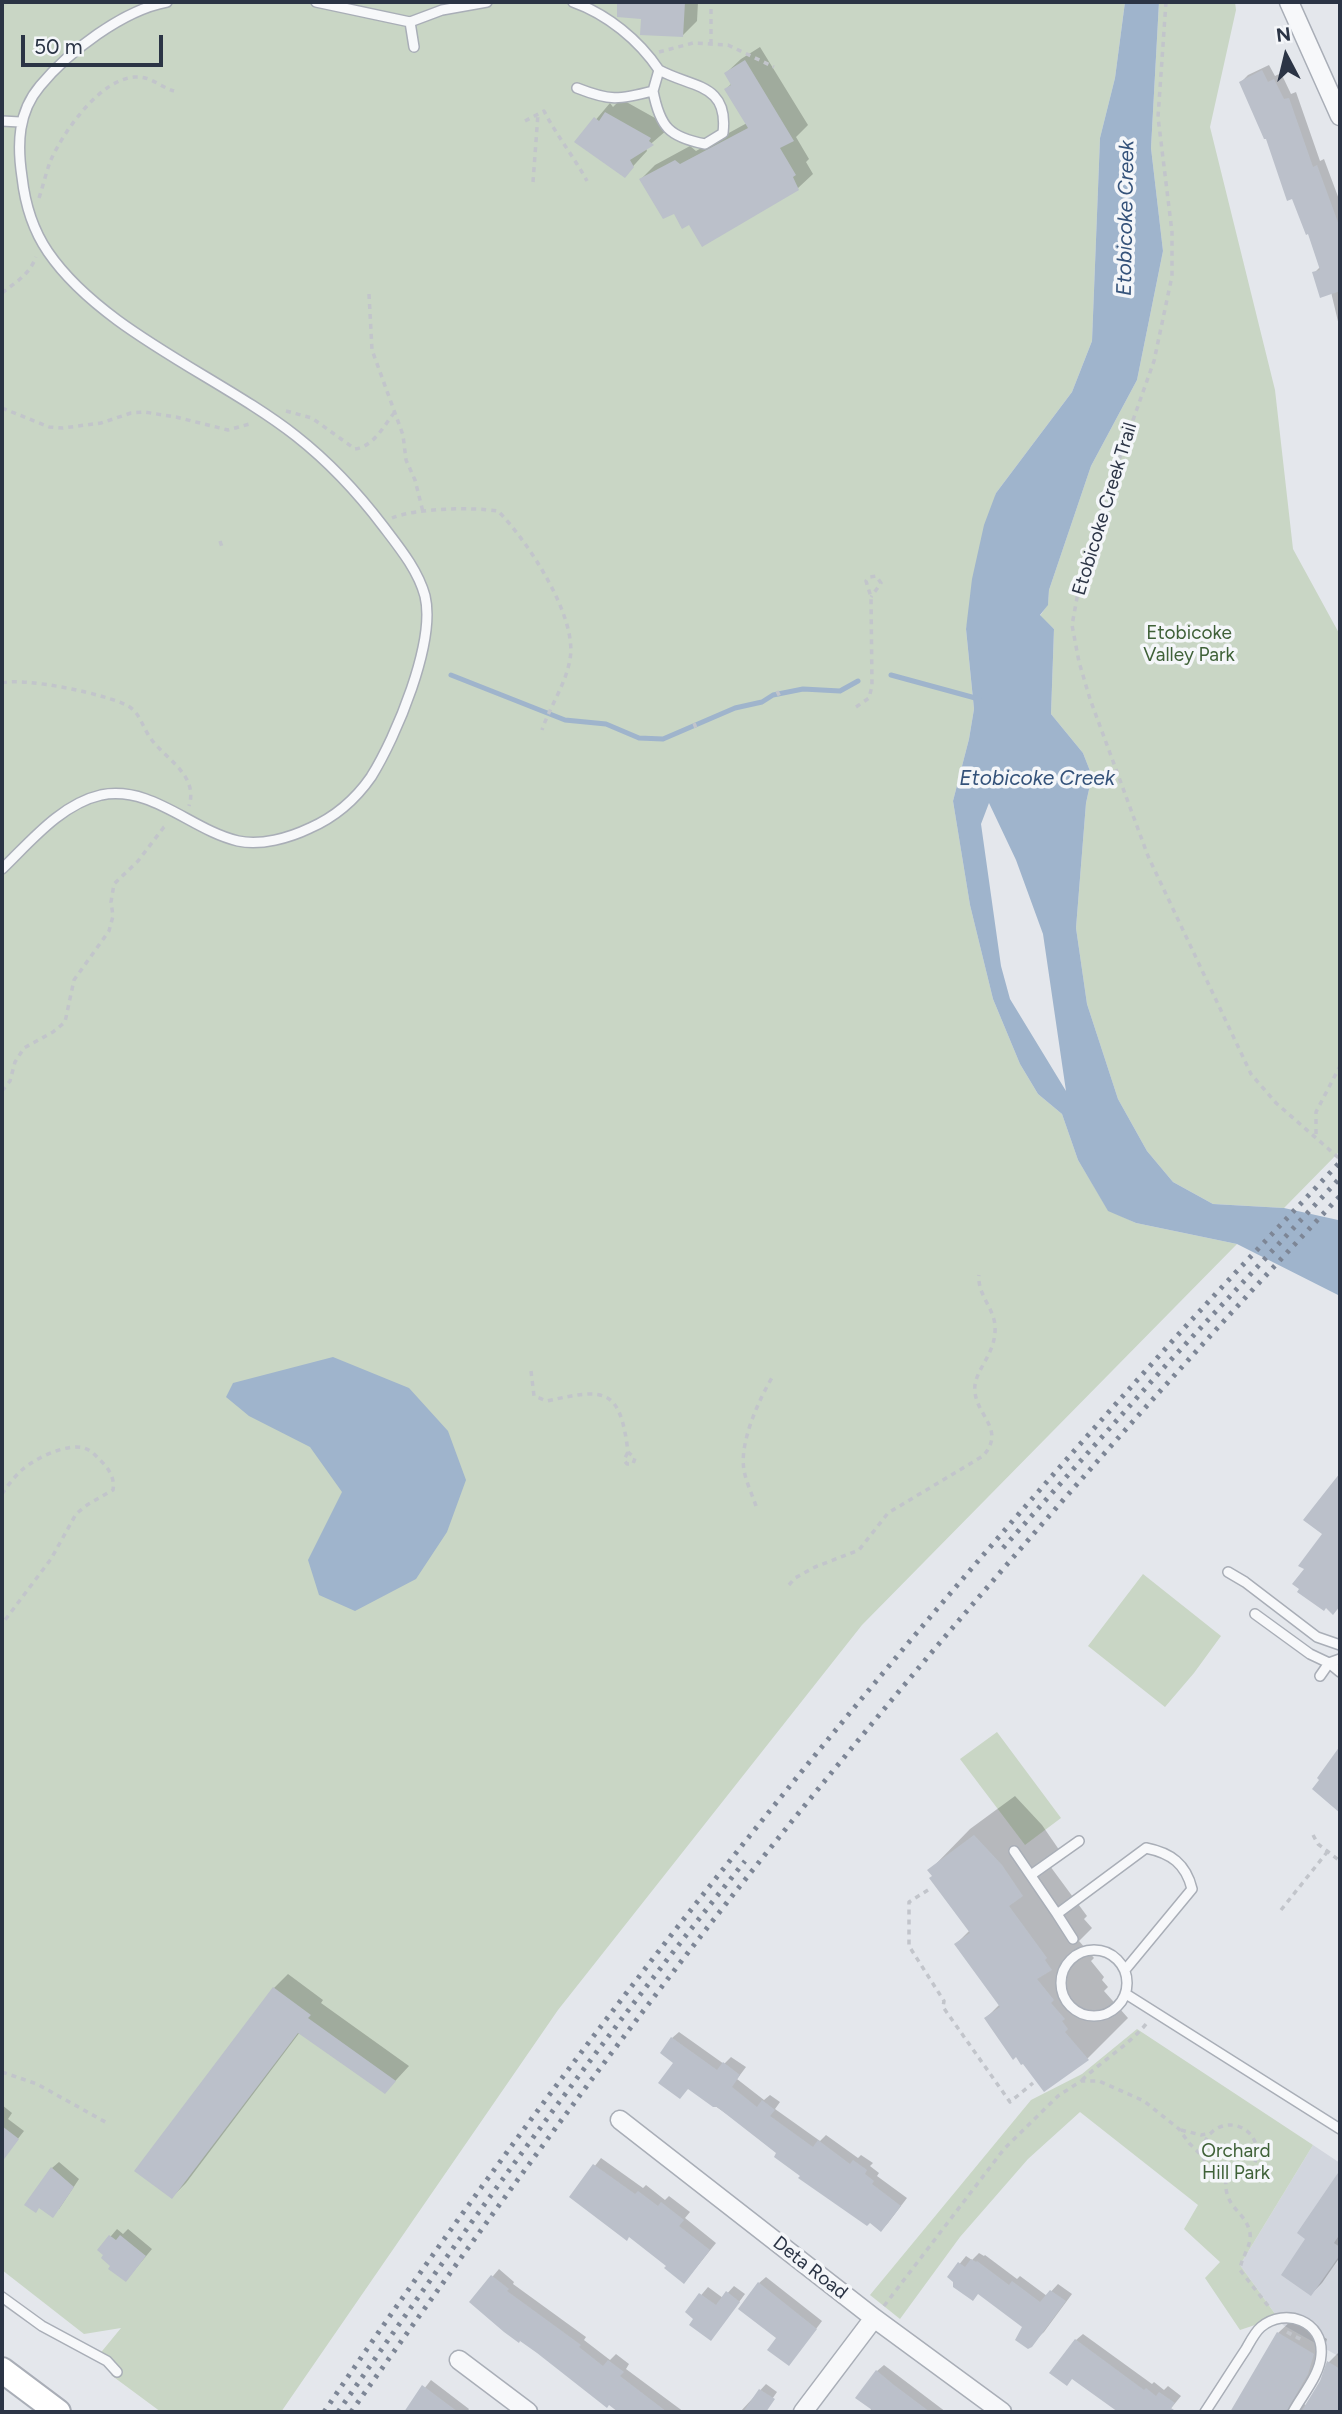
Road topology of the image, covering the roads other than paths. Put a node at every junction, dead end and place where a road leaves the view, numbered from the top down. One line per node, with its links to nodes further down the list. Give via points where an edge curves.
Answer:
1 (167, 2): 13 (lane, via 130,16 75,51 33,94)
2 (316, 2): 6 (lane)
3 (487, 2): 6 (lane, via 442,10)
4 (573, 2): 8 (lane, via 590,8 645,49)
5 (1289, 2): 11 (street)
6 (410, 22): 7 (lane)
7 (414, 47)
8 (659, 70): 10 (lane); 10 (lane, via 710,89 721,105 723,133 705,144 669,132 657,114)
9 (577, 88): 10 (lane, via 606,99)
10 (653, 91)
11 (1340, 116)
12 (2, 121): 13 (lane)
13 (20, 122): 14 (lane, via 26,203 39,235 64,272 92,299 150,341 297,436 349,485 412,566 425,596 426,623 400,719 368,781 328,820 264,842 240,842 140,796 98,796 58,817)
14 (2, 869)
15 (1228, 1572): 17 (lane, via 1317,1637)
16 (1255, 1614): 19 (lane)
17 (1340, 1645)
18 (1340, 1659): 19 (lane)
19 (1329, 1663): 20 (lane); 21 (lane)
20 (1340, 1672)
21 (1320, 1676)
22 (1079, 1841): 24 (lane)
23 (1014, 1851): 24 (lane)
24 (1031, 1875): 25 (lane)
25 (1057, 1914): 26 (lane); 27 (lane, via 1146,1848 1180,1863 1192,1889)
26 (1073, 1939)
27 (1125, 1970): 28 (lane); 28 (lane, via 1108,1953 1084,1951 1065,1966 1061,1990 1075,2010 1098,2016 1119,2005)
28 (1126, 1994): 30 (lane)
29 (620, 2120): 32 (street, Deta Road)
30 (1340, 2129)
31 (2, 2297): 35 (lane, via 107,2361)
32 (874, 2318): 38 (street); 39 (street, Deta Road)
33 (459, 2360): 37 (street)
34 (2, 2371): 36 (main road)
35 (117, 2372)
36 (58, 2412)
37 (528, 2412)
38 (803, 2412)
39 (1002, 2412)
40 (1205, 2412): 41 (lane, via 1259,2328 1276,2318 1297,2318 1310,2326 1322,2352)
41 (1293, 2412)

